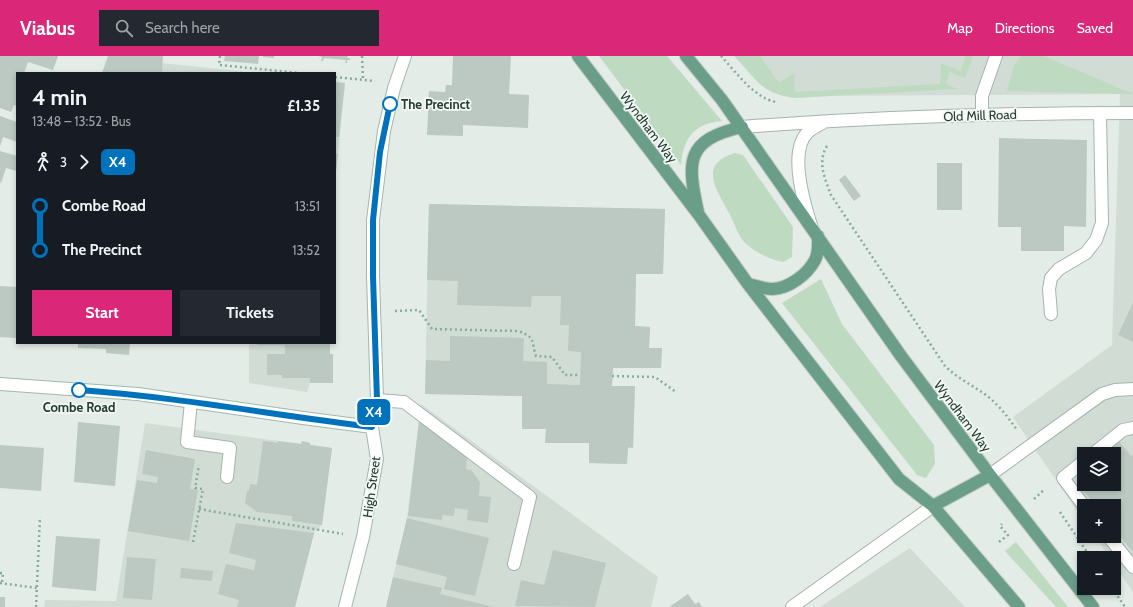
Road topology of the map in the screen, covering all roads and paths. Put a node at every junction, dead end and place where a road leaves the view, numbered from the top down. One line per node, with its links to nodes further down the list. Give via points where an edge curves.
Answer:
1 (220, 56): 8 (path, via 219,65)
2 (362, 56): 10 (path)
3 (405, 56): 22 (street, High Street, via 390,104 379,159 373,224)
4 (578, 56): 19 (main road, Wyndham Way)
5 (686, 56): 17 (main road, Wyndham Way)
6 (721, 56): 12 (path, via 756,92)
7 (996, 56): 15 (street, via 982,96)
8 (290, 72)
9 (336, 77): 10 (path)
10 (363, 79): 11 (path)
11 (374, 81)
12 (774, 102)
13 (1100, 113): 14 (street, Old Mill Road); 15 (street, Old Mill Road); 23 (street, via 1102,223 1096,240 1086,253 1059,269 1051,278)
14 (1133, 113)
15 (982, 115): 16 (street, Old Mill Road)
16 (827, 121): 17 (street, Old Mill Road); 20 (street, Old Mill Road, via 808,132 800,151 802,190)
17 (742, 128): 19 (main road, Wyndham Way, via 706,140 697,148 693,158 692,182); 20 (main road, Wyndham Way)
18 (828, 144): 31 (path, Wyndham Way, via 822,153 822,168 831,196 945,366 997,404)
19 (699, 215): 21 (main road, Wyndham Way)
20 (814, 232): 21 (main road, via 818,252 815,260 795,281 784,287 772,289); 37 (main road, Wyndham Way, via 901,356)
21 (748, 284): 42 (main road, Wyndham Way, via 899,479)
22 (374, 311): 24 (path, via 419,310 432,329 518,332 528,335 533,341 536,356 552,358 565,375); 29 (street, High Street)
23 (1051, 314)
24 (580, 375)
25 (612, 376): 28 (path, via 655,377)
26 (0, 384): 30 (street, via 138,394)
27 (1133, 389): 37 (street, via 1110,390 1099,396)
28 (676, 392)
29 (377, 400): 32 (street, High Street); 50 (street, via 404,402 530,497)
30 (191, 402): 32 (street); 38 (street, via 187,442 230,448)
31 (1013, 423)
32 (372, 427): 46 (street, High Street, via 377,459)
33 (1133, 428): 34 (street, via 1124,430)
34 (1102, 447)
35 (199, 463): 43 (path, via 195,488 202,489)
36 (1077, 466): 40 (street, via 1062,478)
37 (990, 475): 42 (main road); 60 (main road, Wyndham Way)
38 (227, 477)
39 (1050, 485): 41 (path)
40 (1078, 499)
41 (1033, 500)
42 (934, 506): 58 (street); 59 (main road, Wyndham Way)
43 (199, 509): 46 (path); 47 (path)
44 (40, 517): 54 (path)
45 (1004, 523): 48 (path, via 1000,526 1008,535)
46 (363, 537): 57 (street, High Street)
47 (193, 542)
48 (999, 542)
49 (1114, 543): 51 (street)
50 (514, 564)
51 (1133, 567)
52 (0, 573): 53 (path, via 3,574)
53 (1, 583): 54 (path)
54 (37, 588): 56 (path)
55 (1117, 595): 61 (path)
56 (36, 607)
57 (345, 607)
58 (792, 607)
59 (1019, 607)
60 (1094, 607)
61 (1125, 607)

